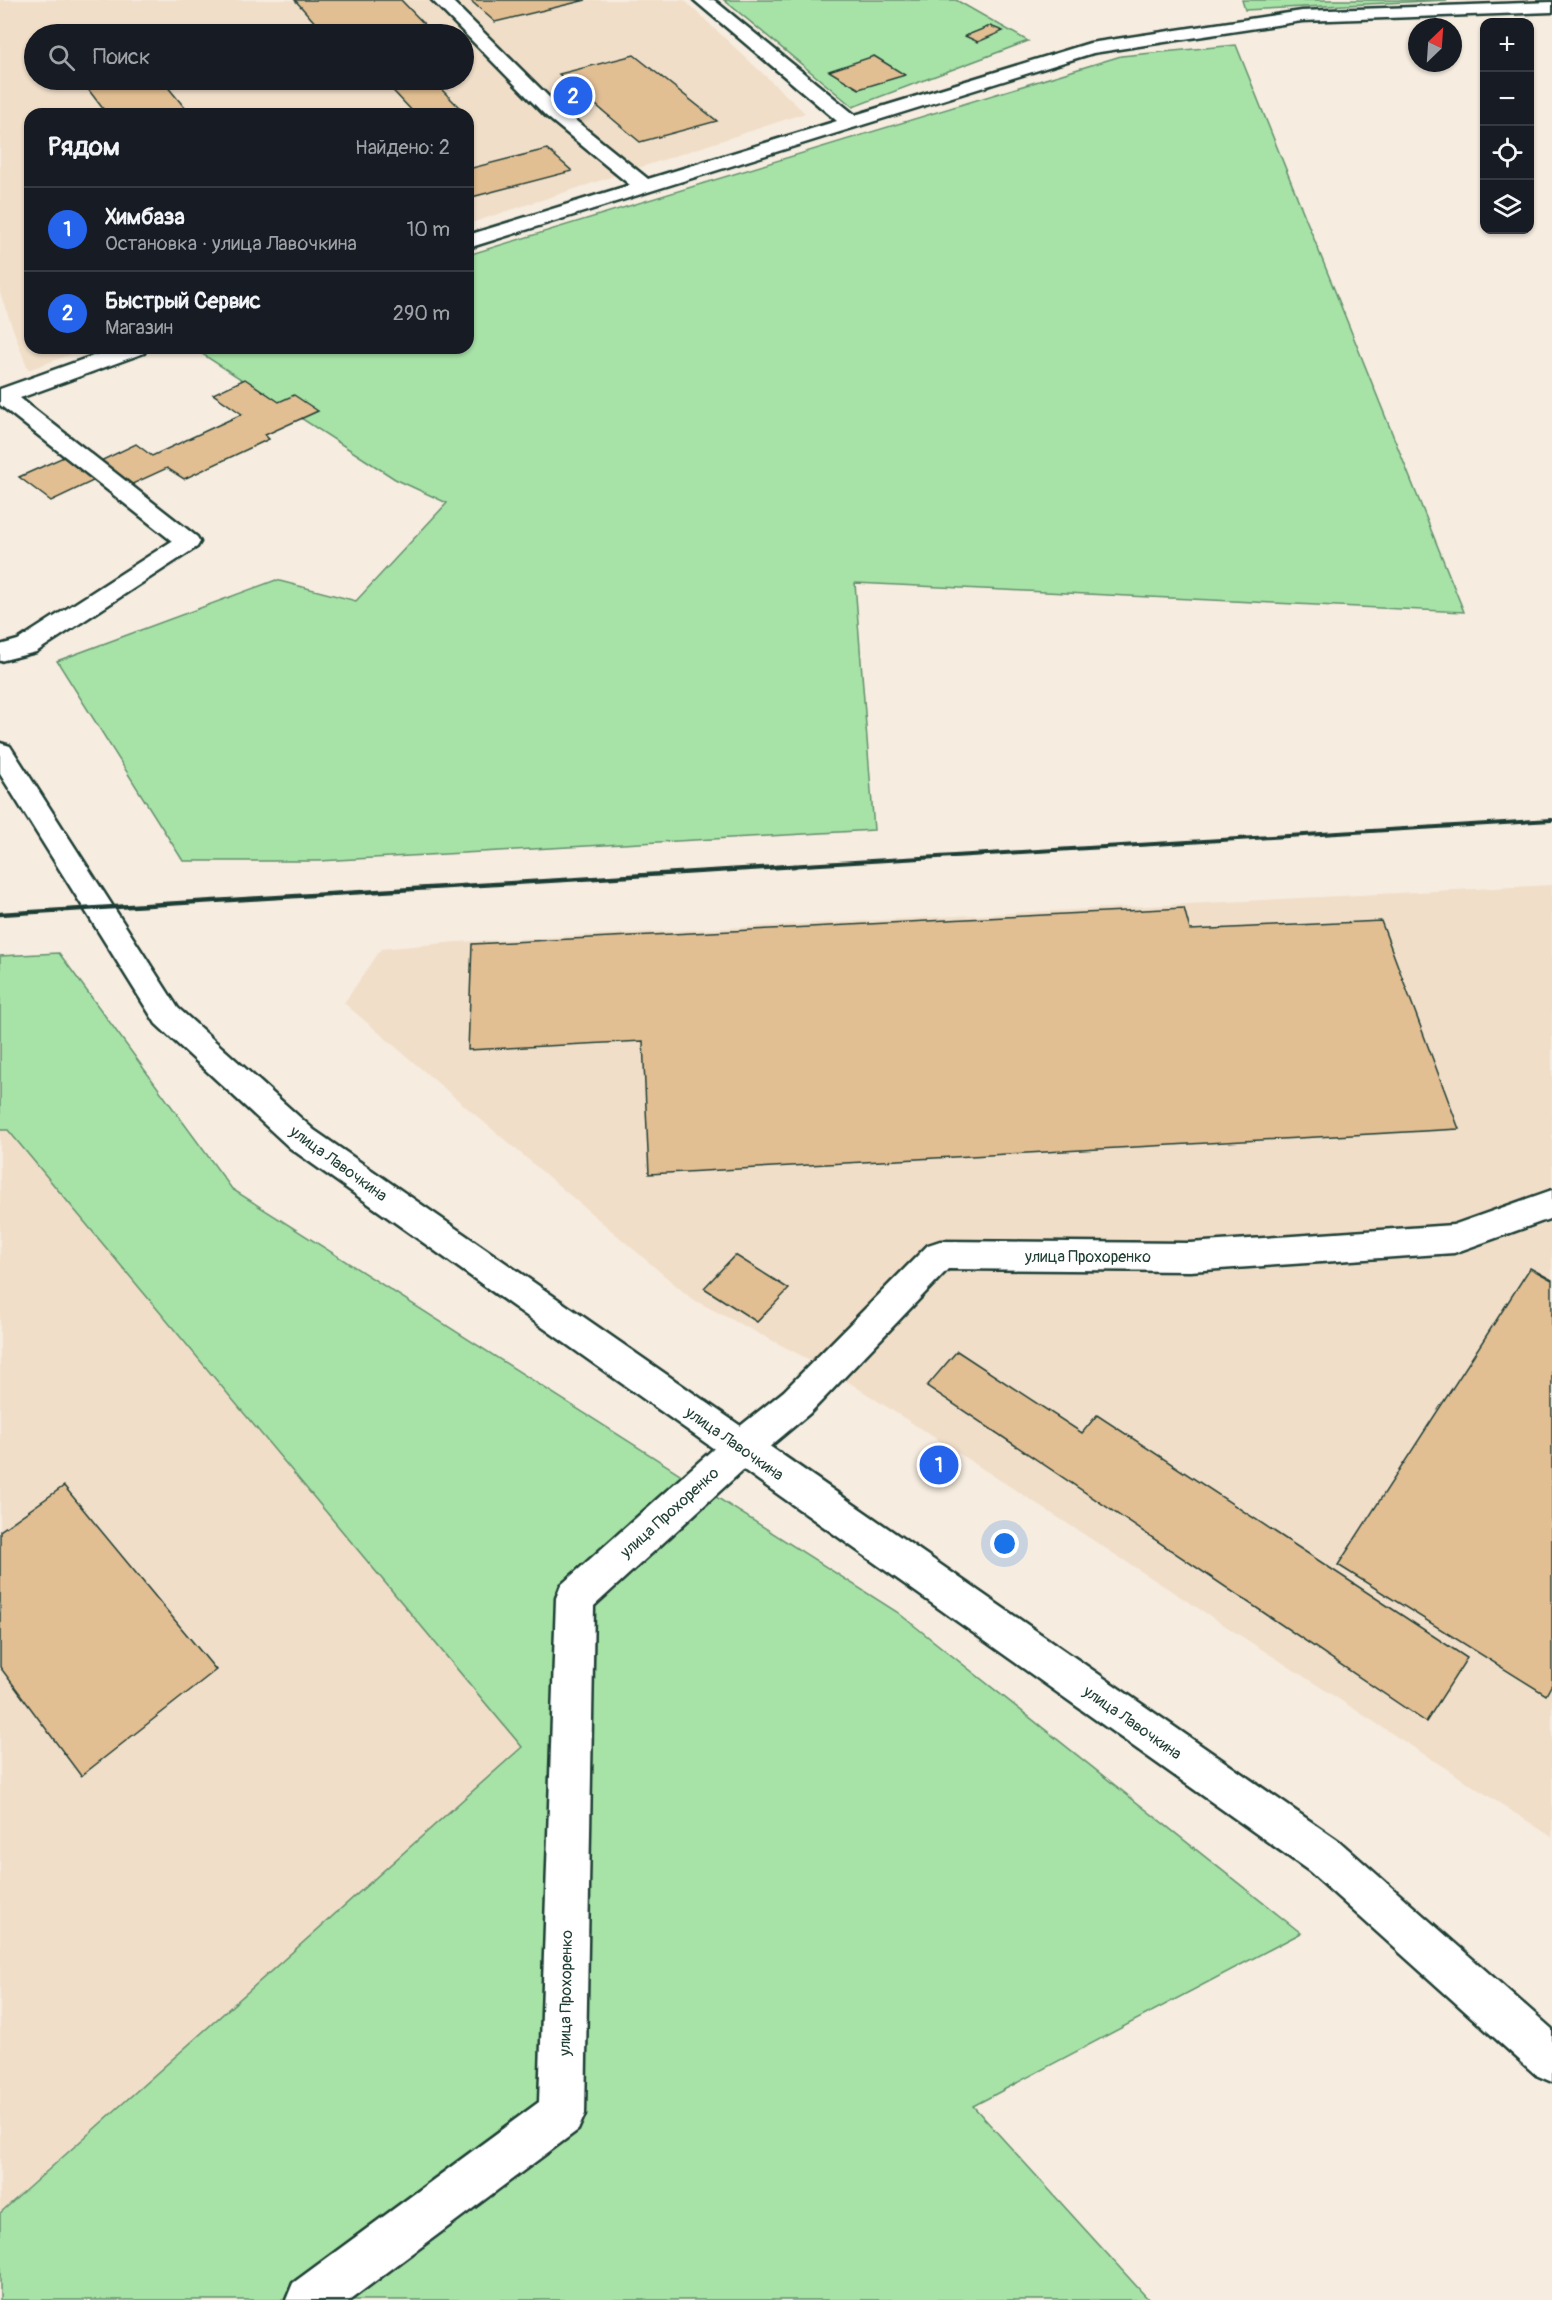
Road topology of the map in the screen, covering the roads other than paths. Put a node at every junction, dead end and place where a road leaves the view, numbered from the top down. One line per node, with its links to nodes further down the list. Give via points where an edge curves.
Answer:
1 (441, 0): 4 (street)
2 (703, 0): 6 (street)
3 (1552, 7): 6 (street, via 1302,16 1090,48)
4 (465, 24)
5 (474, 33): 7 (street, via 553,112)
6 (851, 122): 7 (street)
7 (645, 187): 8 (street)
8 (474, 240)
9 (120, 354): 10 (street)
10 (2, 397): 11 (street, via 188,542 27,646)
11 (0, 653)
12 (0, 752): 14 (street, улица Лавочкина, via 167,1016 302,1139)
13 (1552, 1204): 14 (street, улица Прохоренко, via 1454,1239 1190,1257 940,1255 797,1402)
14 (742, 1447): 15 (street, улица Лавочкина, via 1324,1856); 16 (street, улица Прохоренко, via 575,1598 562,2114)
15 (1552, 2059)
16 (310, 2300)

